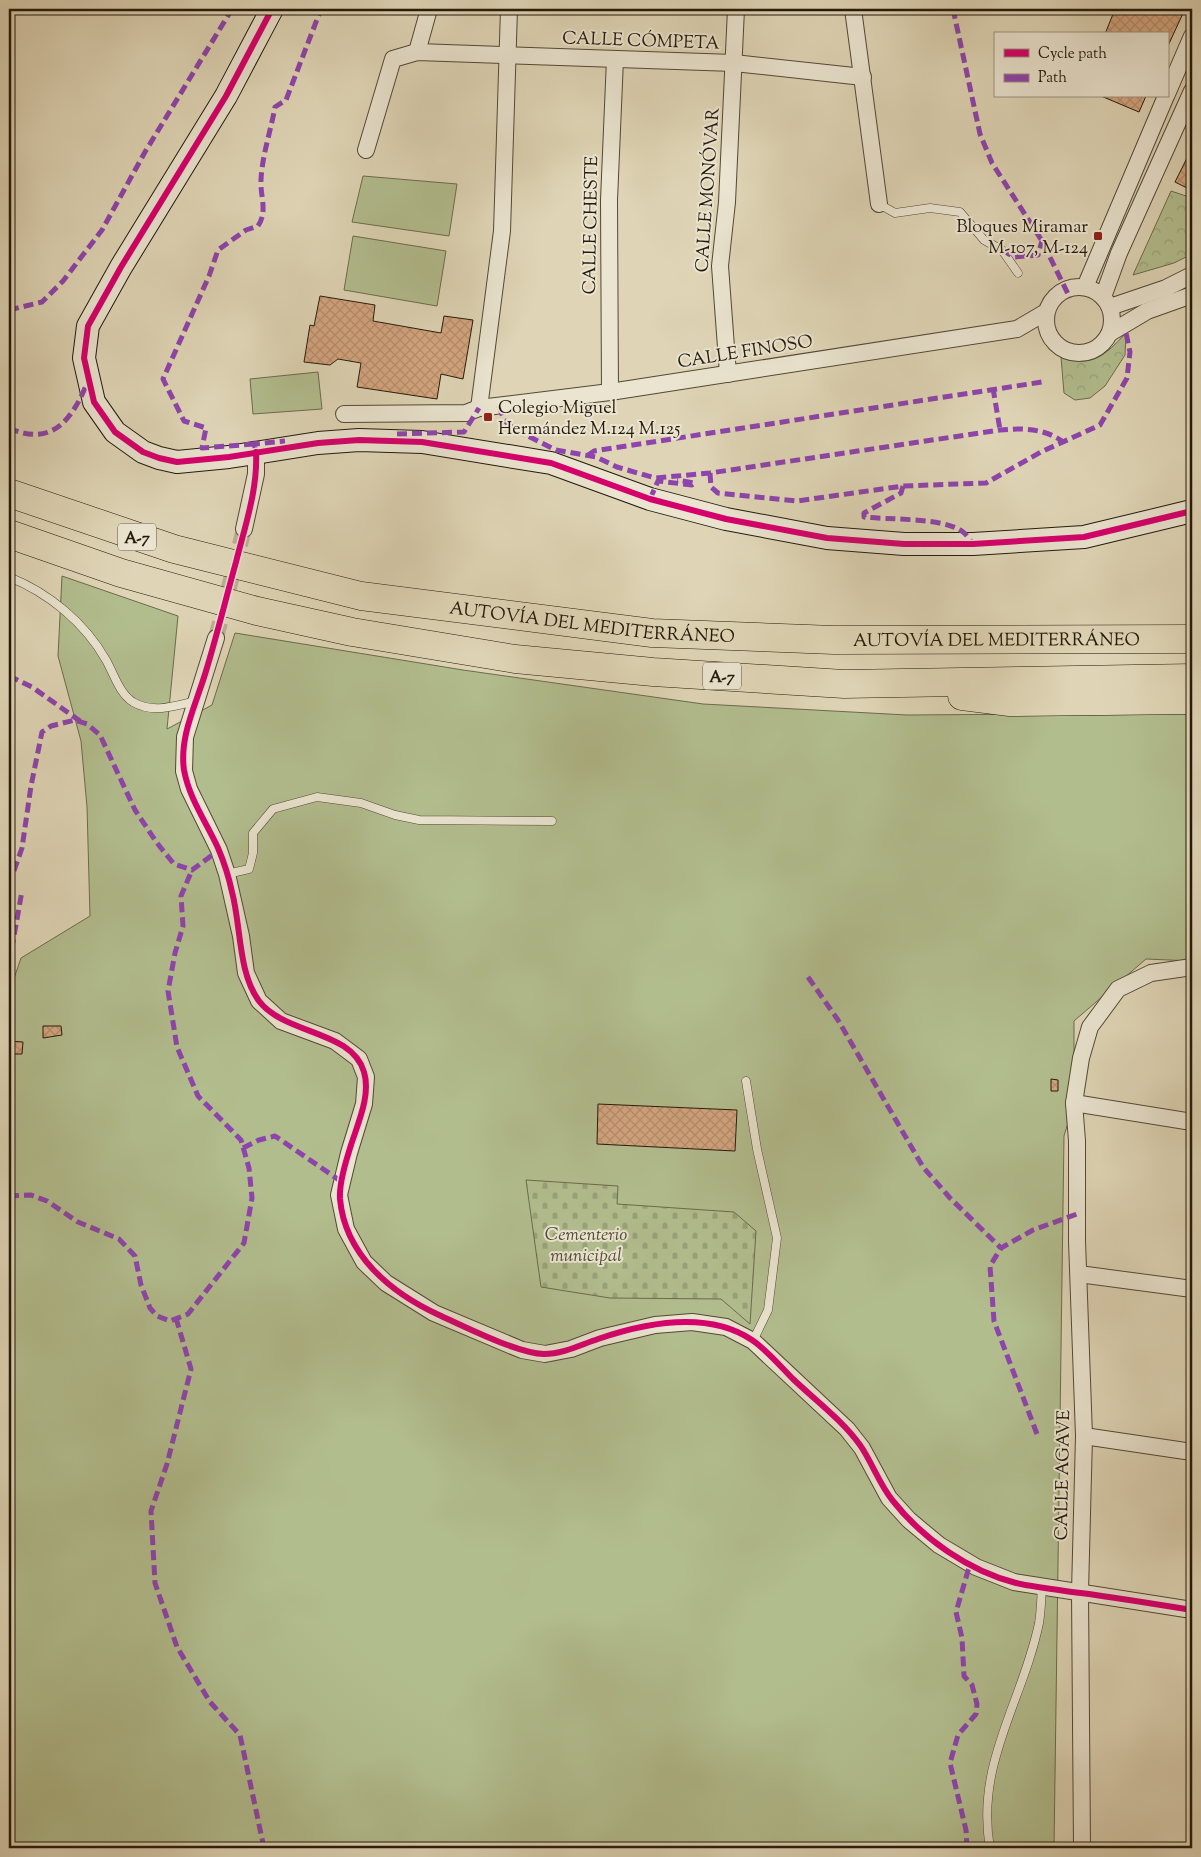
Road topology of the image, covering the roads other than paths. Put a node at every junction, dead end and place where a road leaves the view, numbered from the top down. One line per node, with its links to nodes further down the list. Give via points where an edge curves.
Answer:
1 (272, 9): 30 (street, via 226,96 96,310 88,326 84,358 94,402 104,418 115,432 143,452 177,462)
2 (428, 9): 7 (street)
3 (508, 9): 8 (street)
4 (736, 9): 10 (street, CALLE MONÓVAR)
5 (853, 9): 11 (street)
6 (1192, 36): 13 (street)
7 (417, 52): 8 (street, CALLE CÓMPETA); 15 (street, CALLE CÓMPETA, via 393,59)
8 (508, 56): 9 (street, CALLE CÓMPETA); 28 (street, via 502,232)
9 (615, 59): 10 (street, CALLE CÓMPETA); 27 (street, CALLE CHESTE, via 609,200)
10 (734, 63): 11 (street, CALLE CÓMPETA); 26 (street, CALLE MONÓVAR, via 727,202 720,266)
11 (863, 77): 16 (street)
12 (1192, 91): 21 (street, via 1119,252)
13 (1168, 93)
14 (1166, 98): 19 (street)
15 (366, 150)
16 (879, 204): 17 (lane, via 895,213 930,208 960,212 984,240 1002,250)
17 (1018, 273)
18 (1192, 275): 21 (street, via 1166,288)
19 (1085, 287): 21 (street); 22 (street, via 1075,286 1056,295)
20 (1192, 295): 24 (street, via 1148,311)
21 (1107, 302): 24 (street, via 1112,316)
22 (1046, 312): 23 (street, CALLE FINOSO); 25 (street)
23 (1017, 329): 25 (street, CALLE FINOSO); 26 (street, CALLE FINOSO)
24 (1110, 333): 25 (street, via 1097,348 1078,353 1060,347)
25 (1052, 340)
26 (728, 374): 27 (street, CALLE FINOSO)
27 (610, 392): 28 (street, CALLE FINOSO)
28 (473, 411): 29 (street, CALLE FINOSO)
29 (344, 414)
30 (256, 452): 32 (street, via 359,440 458,447 551,463 650,499 726,520 827,538 904,544 973,544 1084,537); 33 (street, via 256,474)
31 (9, 493): 39 (highway, AUTOVÍA DEL MEDITERRÁNEO / A-7, via 174,549 370,597 652,633 834,640)
32 (1192, 511)
33 (244, 529)
34 (9, 534): 41 (highway, A-7, via 186,592 352,632 515,659 653,672)
35 (9, 578): 43 (lane, via 44,595 73,617 106,660 126,696 134,702 156,709)
36 (1192, 633): 39 (highway)
37 (216, 638): 43 (street)
38 (1192, 639): 39 (highway, AUTOVÍA DEL MEDITERRÁNEO / A-7)
39 (1144, 640)
40 (1192, 678): 41 (highway, A-7)
41 (844, 684): 42 (highway, via 1010,702)
42 (1192, 700)
43 (196, 701): 45 (street, via 185,737 184,771)
44 (552, 821): 45 (lane, via 419,820 361,803 317,797 273,808 253,833 249,869)
45 (227, 874): 52 (street, via 246,974 259,1000 281,1021 335,1041 359,1058 366,1077 364,1104 339,1195 346,1229 364,1262 386,1283 434,1313 522,1350 545,1354 655,1325 692,1322 726,1327)
46 (1192, 967): 48 (street, CALLE AGAVE, via 1151,973 1118,989 1090,1027)
47 (746, 1082): 52 (lane, via 757,1149 778,1238 768,1310)
48 (1074, 1103): 49 (street); 50 (street, CALLE AGAVE)
49 (1192, 1122)
50 (1079, 1274): 51 (street); 53 (street, CALLE AGAVE)
51 (1192, 1289)
52 (753, 1341): 55 (street, via 847,1429 862,1448 890,1498 909,1520 939,1545 976,1568)
53 (1084, 1436): 54 (street); 56 (street, CALLE AGAVE)
54 (1192, 1452)
55 (1042, 1588): 56 (street); 58 (lane, via 1035,1637 991,1771 986,1826)
56 (1080, 1592): 57 (street); 59 (street, CALLE AGAVE)
57 (1192, 1610)
58 (990, 1848)
59 (1082, 1848)

